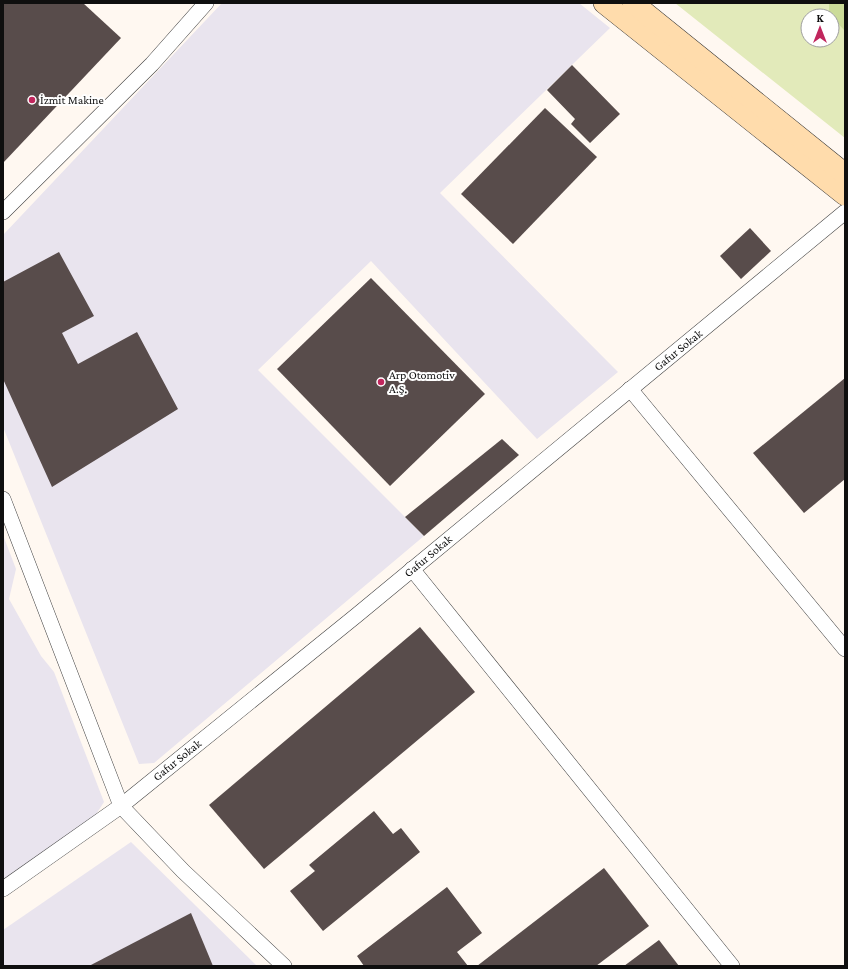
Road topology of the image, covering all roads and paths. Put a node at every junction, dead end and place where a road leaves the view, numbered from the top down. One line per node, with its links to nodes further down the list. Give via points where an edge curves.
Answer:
1 (206, 3): 6 (street, via 152,64)
2 (604, 3): 5 (main road)
3 (633, 3): 4 (main road)
4 (845, 174)
5 (845, 194)
6 (3, 212)
7 (845, 212): 8 (street, Gafur Sokak)
8 (630, 389): 10 (street, Gafur Sokak); 11 (street)
9 (3, 499): 12 (street)
10 (412, 569): 12 (street, Gafur Sokak); 15 (street)
11 (845, 649)
12 (121, 806): 13 (street, Gafur Sokak); 14 (street, via 183,872)
13 (3, 889)
14 (284, 966)
15 (732, 966)

